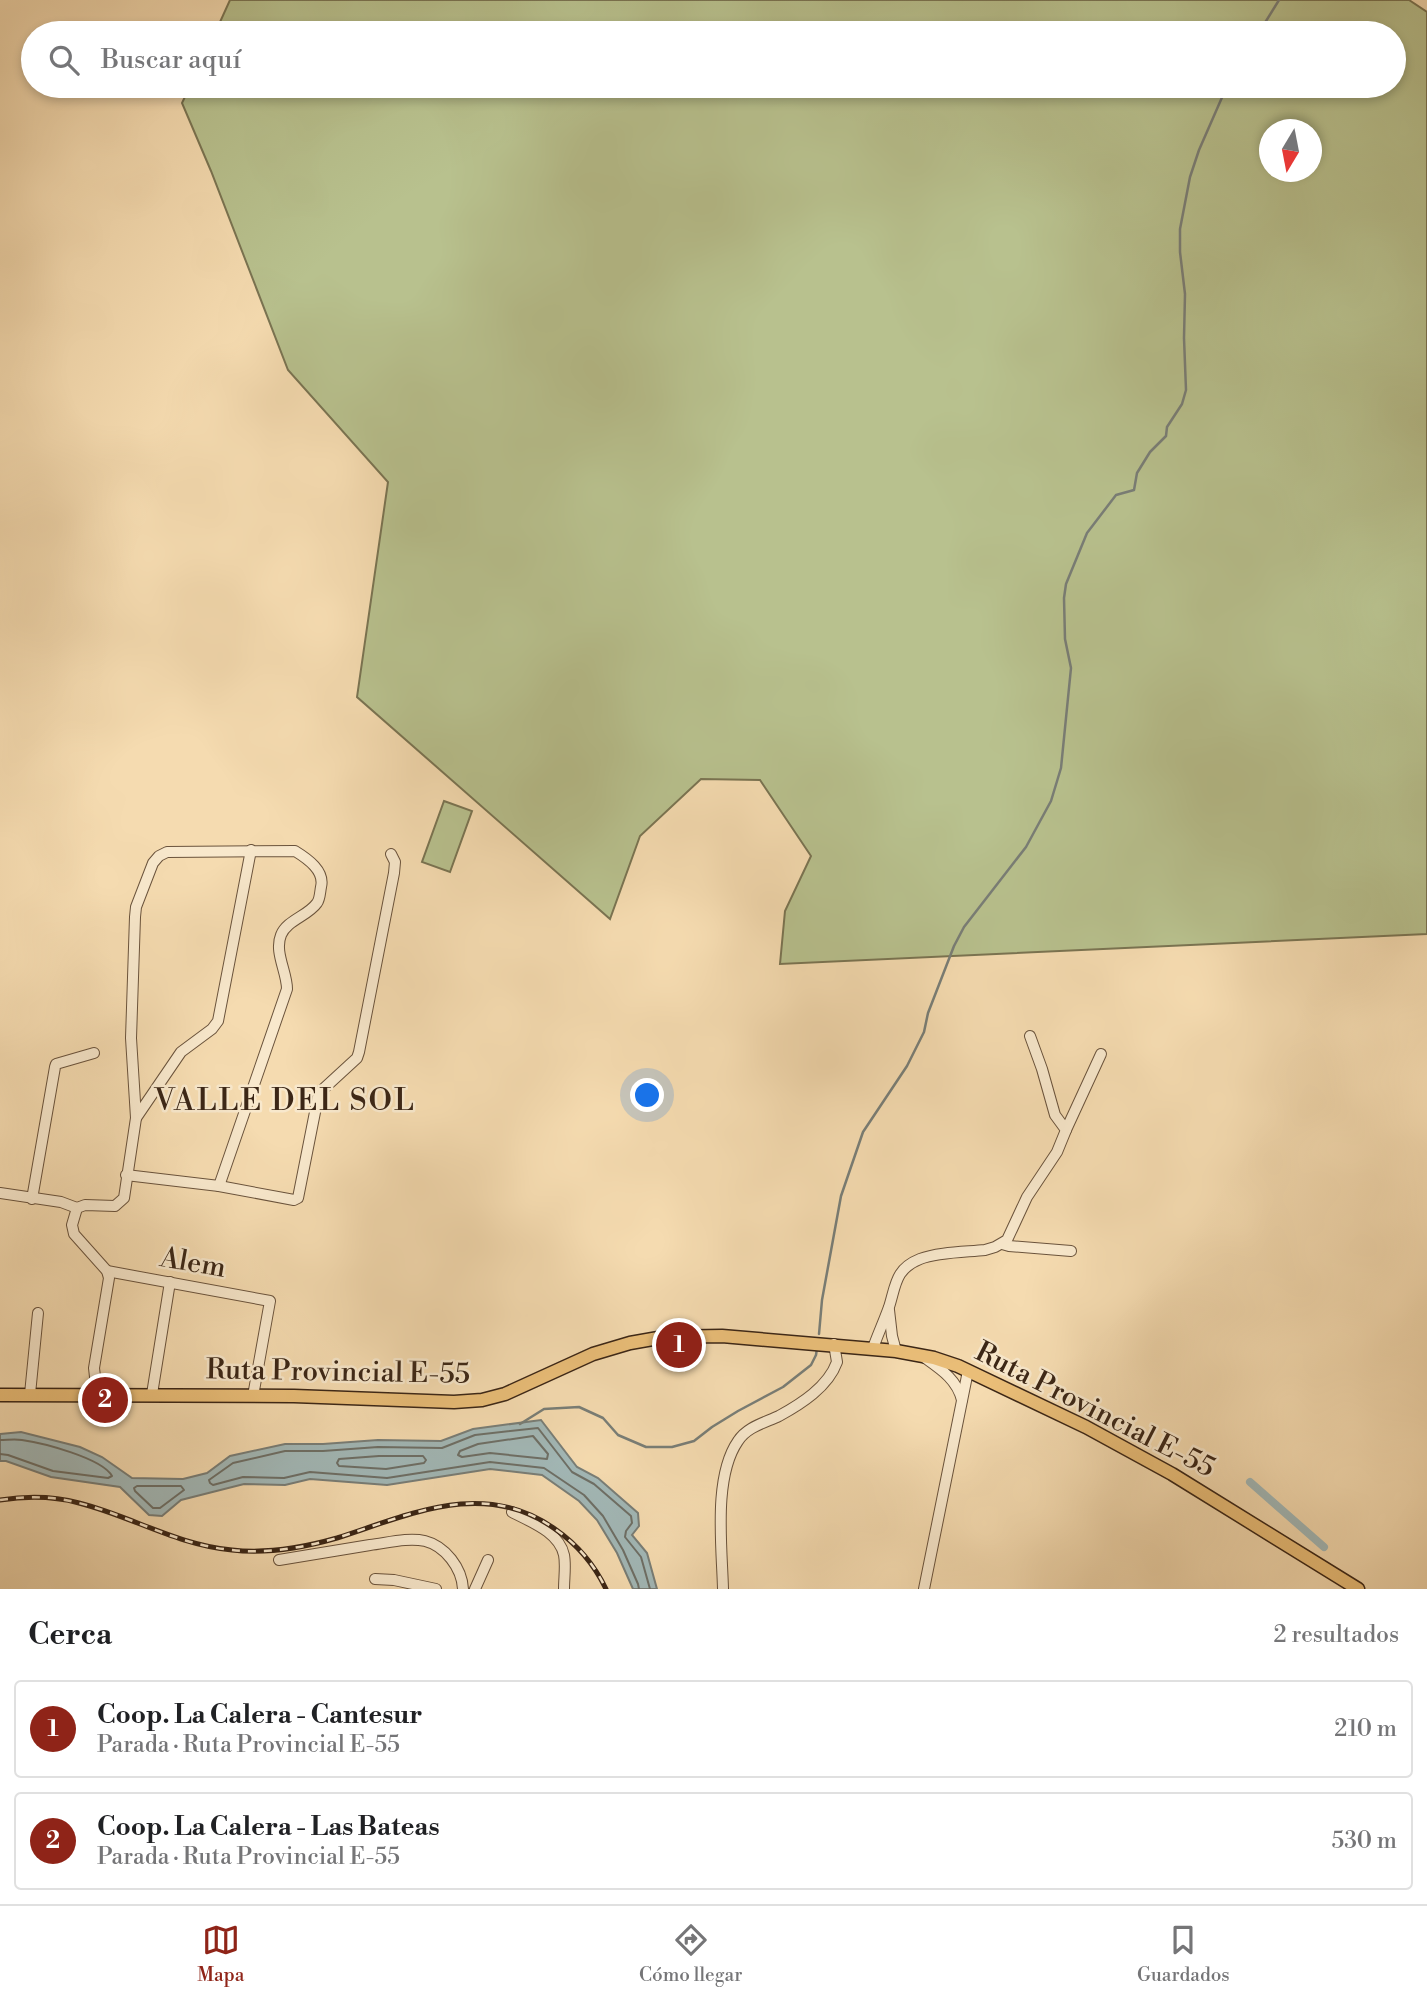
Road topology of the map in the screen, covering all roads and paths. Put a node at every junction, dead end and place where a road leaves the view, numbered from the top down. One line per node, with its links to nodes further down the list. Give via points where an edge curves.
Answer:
1 (251, 850): 6 (street, via 218,1021 174,1060); 6 (street, via 167,852 153,863 136,907 134,929 131,1038); 9 (street, via 295,851 321,873 323,881 316,905 281,933 279,950 287,989)
2 (390, 854): 9 (street, via 394,873 359,1052 320,1092 298,1198)
3 (1030, 1036): 7 (street, via 1055,1115)
4 (94, 1053): 11 (street, via 56,1064)
5 (1101, 1054): 7 (street)
6 (136, 1118): 8 (street)
7 (1066, 1130): 13 (street)
8 (126, 1175): 9 (street); 12 (street, via 124,1198 116,1206)
9 (219, 1186)
10 (0, 1193): 11 (street)
11 (32, 1199): 12 (street)
12 (77, 1208): 15 (street, via 74,1234)
13 (1002, 1244): 14 (street); 17 (street, via 912,1263 895,1281)
14 (1071, 1251)
15 (107, 1271): 16 (street, Alem); 25 (street, via 94,1368)
16 (170, 1282): 26 (street); 28 (street, Alem, via 270,1301)
17 (889, 1306): 20 (street); 21 (street)
18 (38, 1313): 24 (street)
19 (834, 1345): 20 (main road, Ruta Provincial E-55); 28 (main road, Ruta Provincial E-55, via 703,1336 647,1340 593,1354 505,1394 469,1401); 39 (street, via 837,1362 828,1378 799,1404 743,1434 729,1456 721,1509)
20 (873, 1348): 21 (main road, Ruta Provincial E-55)
21 (897, 1351): 22 (main road, Ruta Provincial E-55)
22 (922, 1355): 23 (main road, Ruta Provincial E-55); 29 (street, via 954,1381)
23 (968, 1371): 29 (street); 34 (main road, Ruta Provincial E-55, via 1136,1453)
24 (30, 1394): 25 (main road, Ruta Provincial E-55); 27 (main road, Ruta Provincial E-55)
25 (97, 1394): 26 (main road, Ruta Provincial E-55)
26 (152, 1394): 28 (main road, Ruta Provincial E-55)
27 (0, 1395)
28 (253, 1396)
29 (963, 1401): 40 (street)
30 (512, 1513): 38 (street, via 556,1539 564,1554)
31 (279, 1560): 36 (street, via 421,1540 443,1550 460,1574)
32 (488, 1560): 37 (street)
33 (375, 1579): 35 (street)
34 (1351, 1587)
35 (436, 1589)
36 (463, 1589)
37 (475, 1589)
38 (564, 1589)
39 (723, 1589)
40 (923, 1589)

